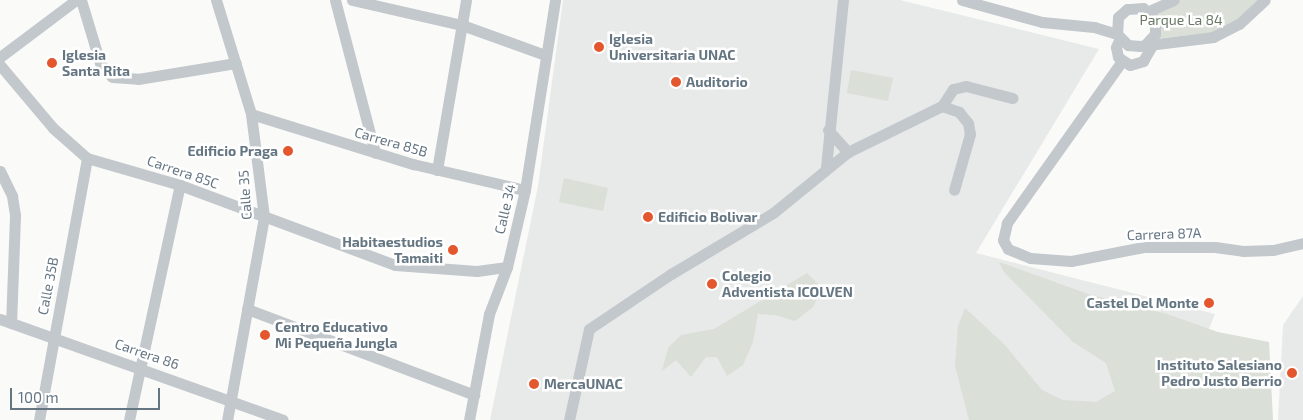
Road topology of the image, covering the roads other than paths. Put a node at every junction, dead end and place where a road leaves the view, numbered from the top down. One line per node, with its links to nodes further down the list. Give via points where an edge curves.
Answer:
1 (76, 0): 18 (street)
2 (80, 0): 20 (street, via 100,63 112,77 138,79)
3 (216, 0): 20 (street, Calle 35)
4 (335, 0): 27 (street)
5 (352, 0): 14 (street)
6 (466, 0): 14 (street)
7 (555, 0): 17 (street, Calle 34)
8 (842, 0): 25 (street)
9 (962, 0): 15 (street, via 1042,22)
10 (1121, 0): 15 (street)
11 (1174, 0): 13 (street)
12 (1265, 0): 16 (street, via 1224,33 1204,39)
13 (1144, 6): 15 (street, via 1132,7); 16 (street, via 1156,29)
14 (462, 25): 17 (street); 30 (street)
15 (1118, 28): 16 (street, via 1128,46); 19 (street, via 1116,52)
16 (1149, 44): 19 (street, via 1139,64)
17 (545, 55): 33 (street, Calle 34)
18 (0, 57)
19 (1122, 62): 36 (street, Carrera 87A, via 1003,231 1008,249 1030,258 1071,261 1144,247 1206,247 1243,251 1273,250)
20 (236, 63): 24 (street, Calle 35)
21 (0, 65): 28 (street, Carrera 85C, via 53,128)
22 (1012, 98): 23 (street, via 966,86 953,89)
23 (942, 106): 26 (street); 34 (street, via 959,112 968,123 970,134)
24 (251, 114): 27 (street, Carrera 85B); 35 (street, Calle 35)
25 (828, 130): 26 (street); 29 (street)
26 (848, 152): 29 (street)
27 (375, 153): 30 (street, Carrera 85B)
28 (87, 158): 32 (street, Carrera 85C); 40 (street, Calle 35B)
29 (826, 167): 49 (street, via 773,213 671,274 589,330)
30 (437, 170): 33 (street, Carrera 85B)
31 (0, 172): 39 (street, via 12,196 15,216)
32 (180, 185): 35 (street, Carrera 85C); 41 (street)
33 (525, 190): 37 (street, Calle 34)
34 (954, 190)
35 (264, 217): 37 (street, Carrera 85C, via 395,265 477,271); 38 (street, Calle 35)
36 (1303, 243)
37 (507, 267): 42 (street, Calle 34, via 489,314)
38 (247, 309): 42 (street); 43 (street, Calle 35)
39 (5, 321): 40 (street, Carrera 86)
40 (54, 338): 41 (street, Carrera 86); 44 (street, Calle 35B)
41 (141, 368): 43 (street, Carrera 86); 45 (street)
42 (474, 395): 48 (street, Calle 34)
43 (231, 400): 46 (street, Calle 35); 47 (street, Carrera 86)
44 (39, 420)
45 (129, 420)
46 (227, 420)
47 (283, 420)
48 (469, 420)
49 (569, 420)

